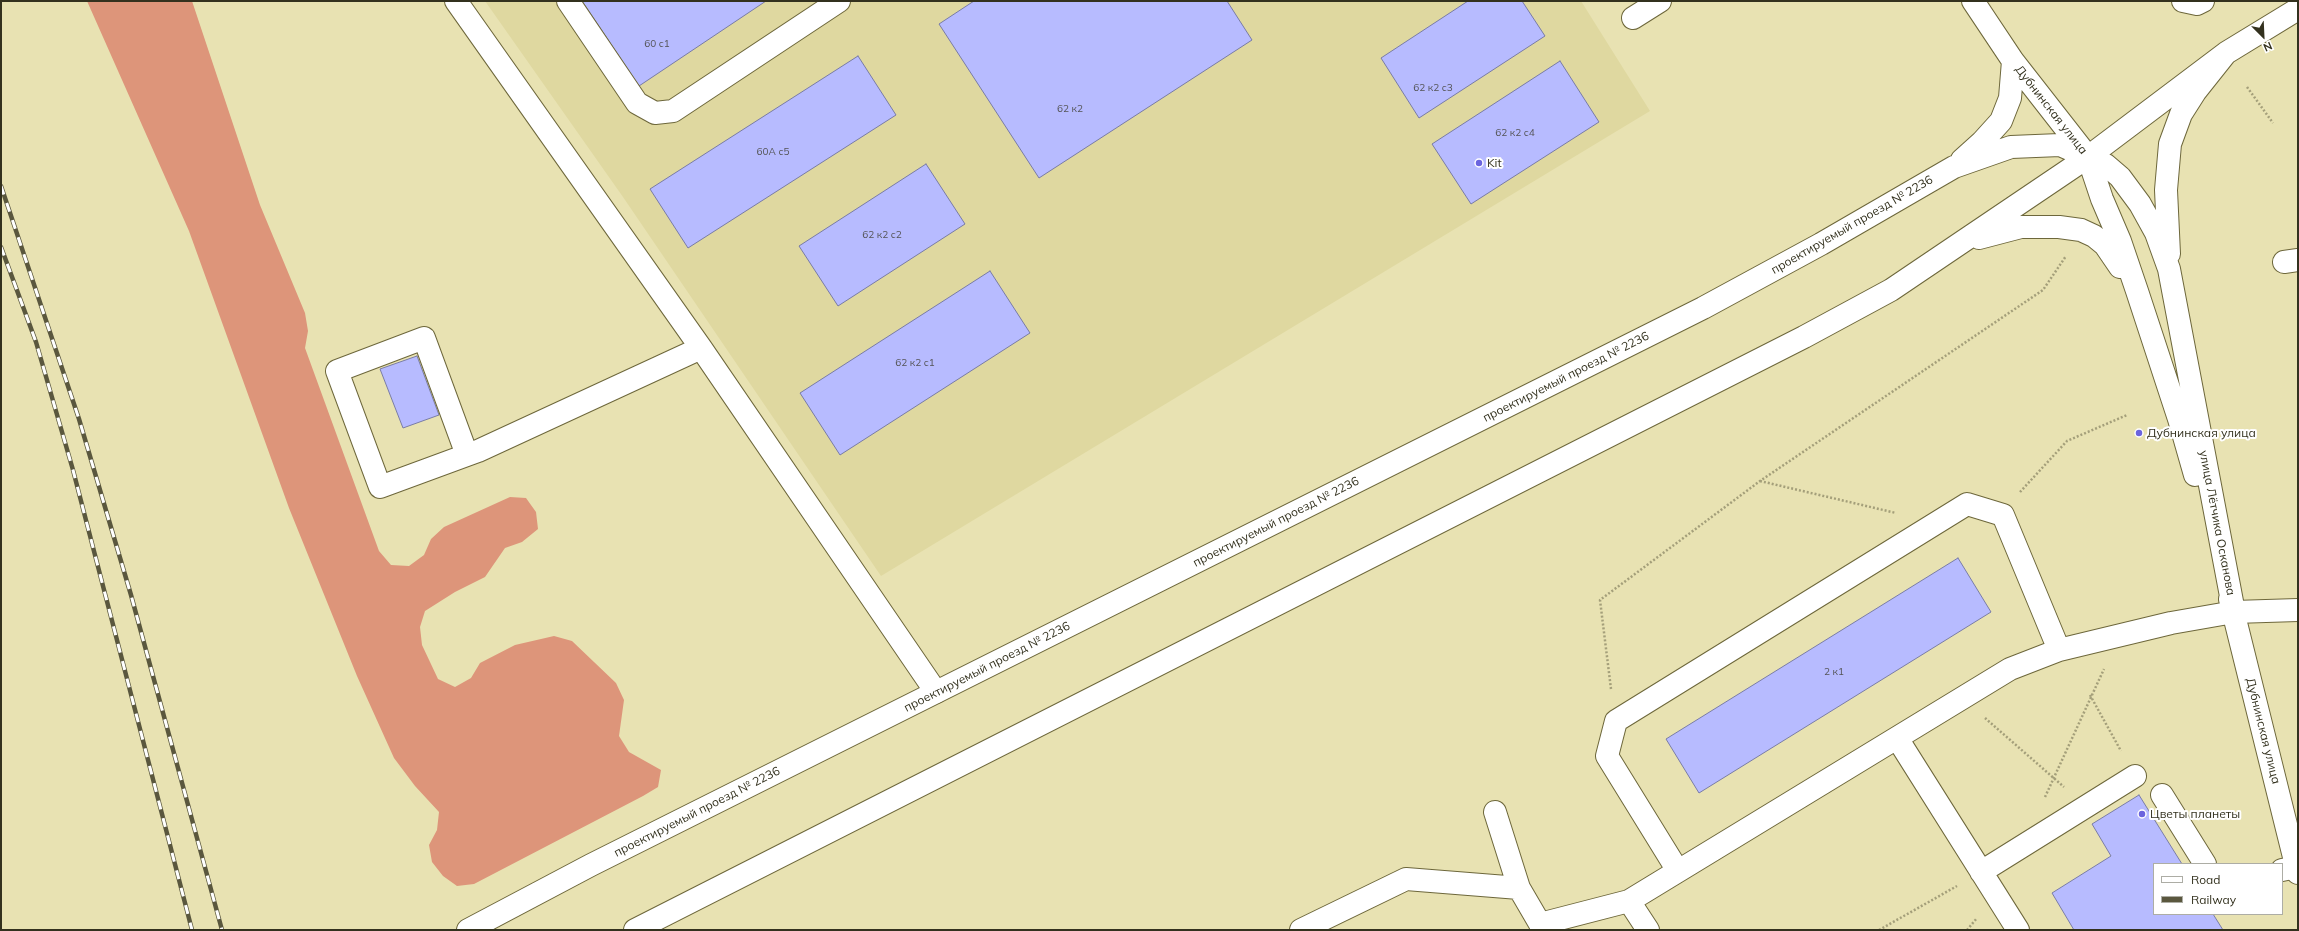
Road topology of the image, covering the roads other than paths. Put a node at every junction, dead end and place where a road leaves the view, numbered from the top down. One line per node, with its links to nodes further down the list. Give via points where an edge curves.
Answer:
1 (456, 1): 17 (main road)
2 (568, 1): 3 (main road, via 637,103 655,113 673,111)
3 (839, 1)
4 (1660, 1): 9 (main road)
5 (1972, 1): 11 (main road, Дубнинская улица)
6 (2183, 1): 7 (main road, via 2197,4)
7 (2203, 1)
8 (2298, 9): 10 (main road, улица Лётчика Осканова)
9 (1633, 18)
10 (2226, 53): 12 (main road); 15 (main road, улица Лётчика Осканова, via 2181,114 2170,144 2166,190)
11 (2013, 61): 12 (main road, Дубнинская улица); 13 (main road, via 2010,98 2001,121)
12 (2088, 157): 13 (main road, проектируемый проезд № 2236, via 2060,144 2036,144 2011,147); 14 (main road); 15 (main road, улица Лётчика Осканова, via 2106,165 2120,177 2140,204 2156,232); 16 (main road, Дубнинская улица)
13 (1954, 167): 22 (main road, проектируемый проезд № 2236, via 1703,308)
14 (1965, 241): 16 (main road, via 2021,227 2081,230 2105,245); 35 (main road, via 1890,290 1804,337)
15 (2169, 269): 20 (main road, улица Лётчика Осканова)
16 (2137, 291): 20 (main road, Дубнинская улица, via 2179,419)
17 (701, 348): 18 (main road); 22 (main road)
18 (468, 455): 18 (main road, via 380,487 337,371 424,338)
19 (2298, 610): 20 (main road)
20 (2234, 612): 21 (main road); 28 (main road, Дубнинская улица)
21 (2058, 650): 23 (main road, via 2010,669); 29 (main road, via 2004,515 1967,504 1616,721 1607,756)
22 (936, 692): 34 (main road, проектируемый проезд № 2236)
23 (1897, 738): 29 (main road); 30 (main road)
24 (2135, 776): 30 (main road)
25 (2162, 795): 27 (main road)
26 (1496, 812): 31 (main road)
27 (2204, 863)
28 (2292, 870)
29 (1678, 871): 32 (main road)
30 (1981, 872): 38 (main road)
31 (1519, 888): 33 (main road); 36 (main road, via 1406,879)
32 (1629, 901): 33 (main road); 37 (main road)
33 (1540, 927)
34 (468, 930)
35 (635, 930)
36 (1301, 930)
37 (1648, 930)
38 (2018, 930)

